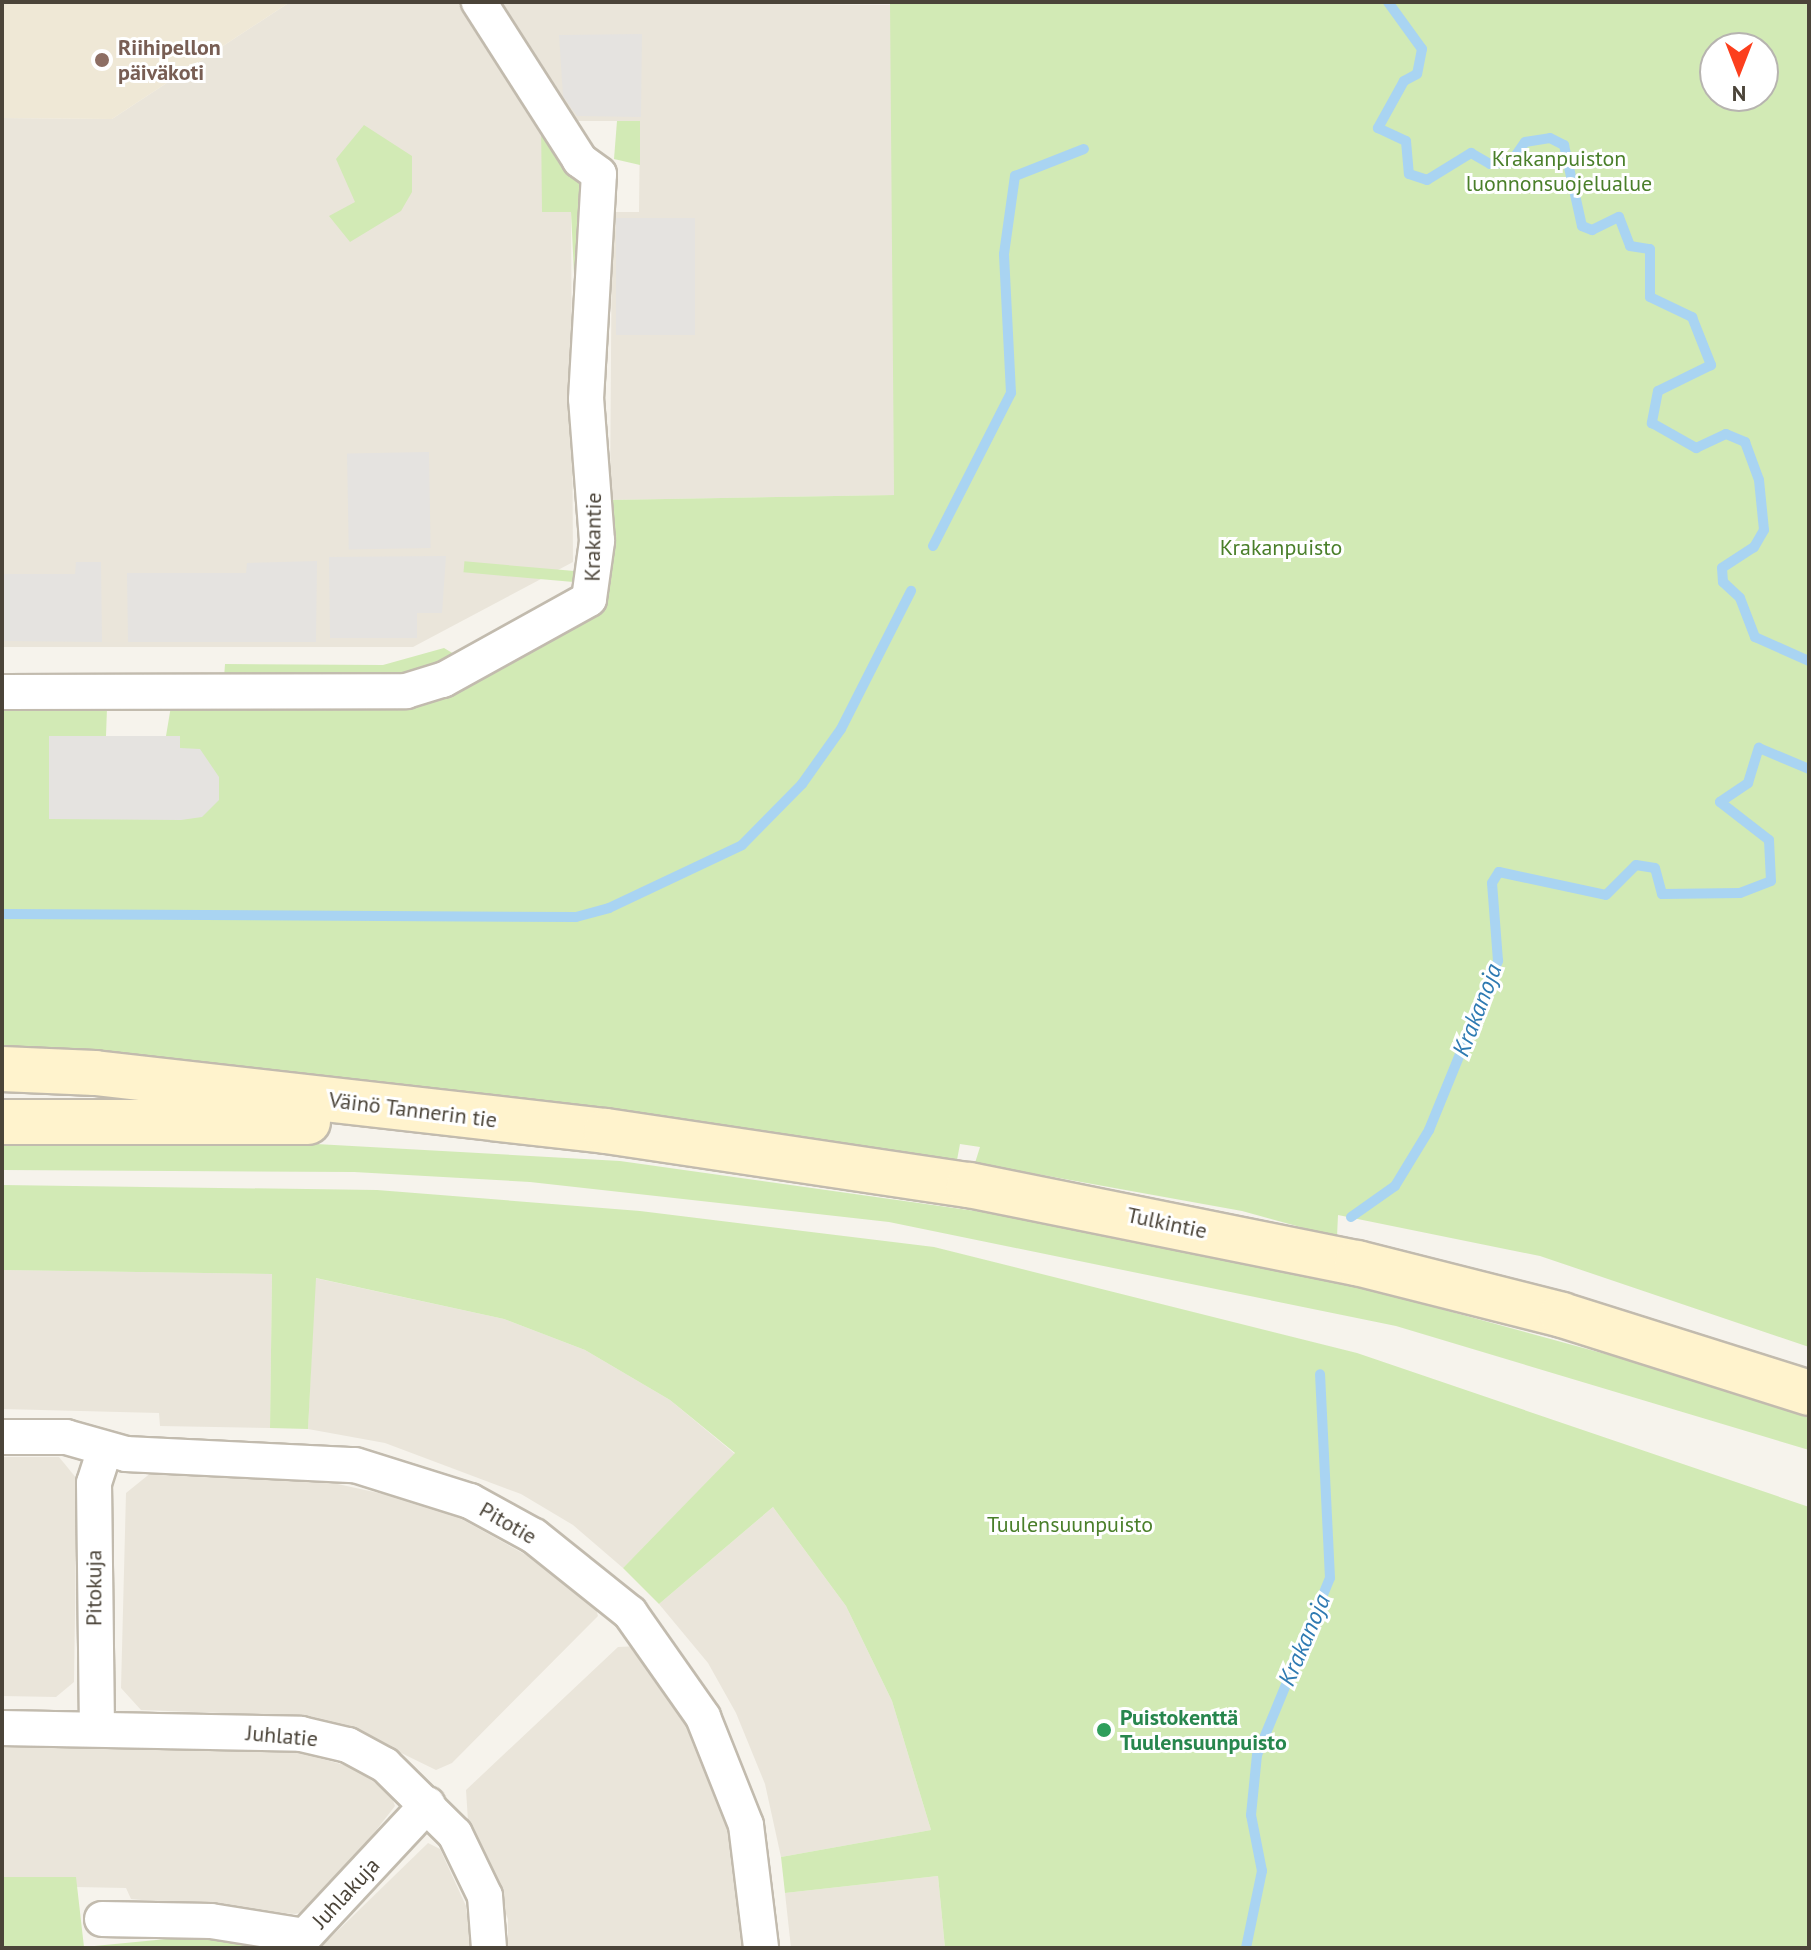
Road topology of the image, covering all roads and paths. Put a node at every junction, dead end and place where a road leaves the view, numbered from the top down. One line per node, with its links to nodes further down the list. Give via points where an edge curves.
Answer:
1 (479, 2): 2 (street, Krakantie, via 580,160 599,174 586,399 597,541 589,599 443,680 406,691)
2 (2, 692)
3 (2, 1069): 5 (main road, Väinö Tannerin tie, via 95,1073)
4 (2, 1122): 5 (main road, Väinö Tannerin tie)
5 (510, 1122): 6 (main road, Tulkintie, via 759,1150 1116,1212 1562,1315)
6 (1809, 1393)
7 (2, 1437): 8 (street, Pitotie, via 66,1437)
8 (105, 1449): 10 (street, Pitokuja, via 94,1483); 14 (street, Pitotie, via 287,1457 416,1480 470,1501 576,1568 630,1613 703,1717 746,1825)
9 (2, 1728): 10 (street, Juhlatie)
10 (97, 1729): 11 (street, Juhlatie, via 301,1734 348,1745 385,1765)
11 (428, 1804): 12 (street, Juhlakuja, via 305,1936 211,1921); 13 (street, Juhlatie, via 455,1834 485,1896)
12 (102, 1919)
13 (489, 1948)
14 (761, 1948)

